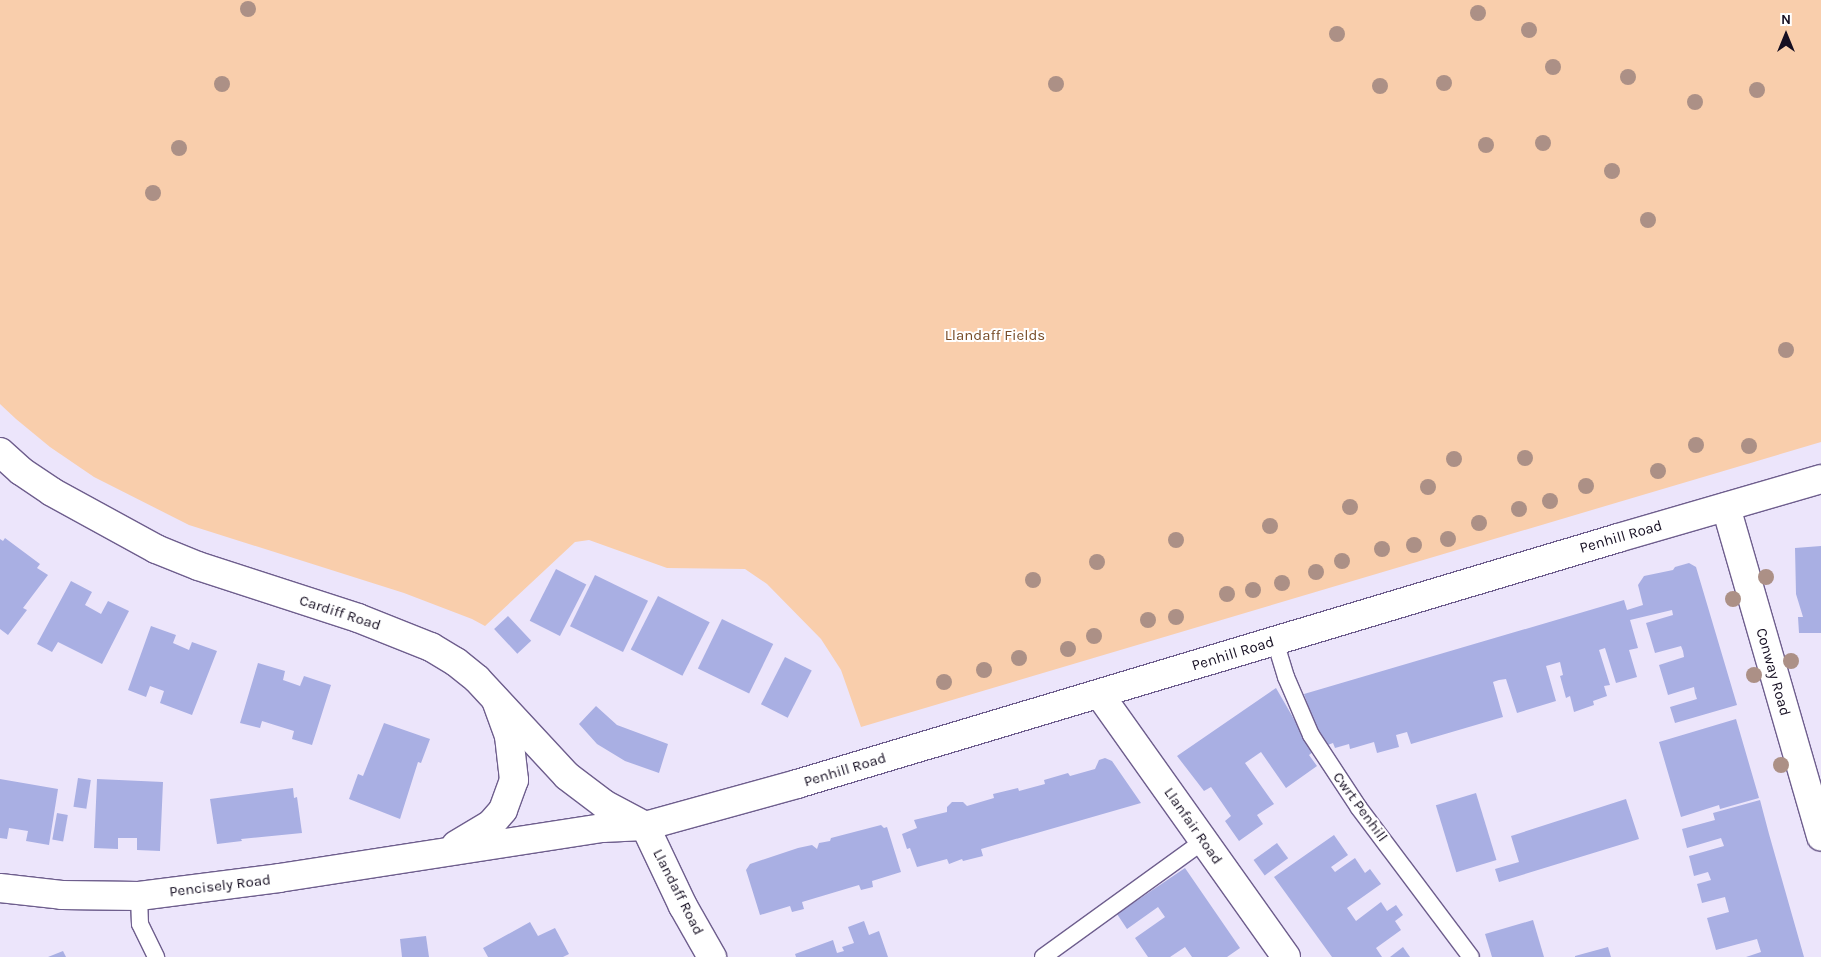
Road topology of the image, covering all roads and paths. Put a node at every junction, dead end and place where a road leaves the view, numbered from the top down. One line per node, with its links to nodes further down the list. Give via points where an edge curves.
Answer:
1 (0, 452): 6 (main road, Cardiff Road, via 52,492 156,549 198,566 358,618 431,647 477,679)
2 (1821, 479): 3 (main road, Penhill Road)
3 (1726, 507): 4 (main road, Penhill Road); 8 (main road, Conway Road)
4 (1275, 641): 5 (main road, Penhill Road); 17 (lane, Cwrt Penhill, via 1286,677 1311,735 1359,808)
5 (1100, 695): 7 (main road, Penhill Road); 9 (main road, Llanfair Road)
6 (496, 700): 7 (main road, Cardiff Road, via 567,776 604,804); 10 (main road, Pencisely Road, via 509,736 513,762 514,780 510,795 491,824)
7 (645, 826): 10 (main road, Pencisely Road, via 602,828); 15 (main road, Llandaff Road, via 683,906)
8 (1821, 837)
9 (1203, 841): 13 (main road, Llanfair Road); 16 (lane)
10 (439, 853): 12 (main road, Pencisely Road)
11 (0, 888): 12 (main road, Pencisely Road)
12 (139, 896): 14 (lane, via 140,924)
13 (1279, 955)
14 (156, 957)
15 (712, 957)
16 (1043, 957)
17 (1472, 957)

